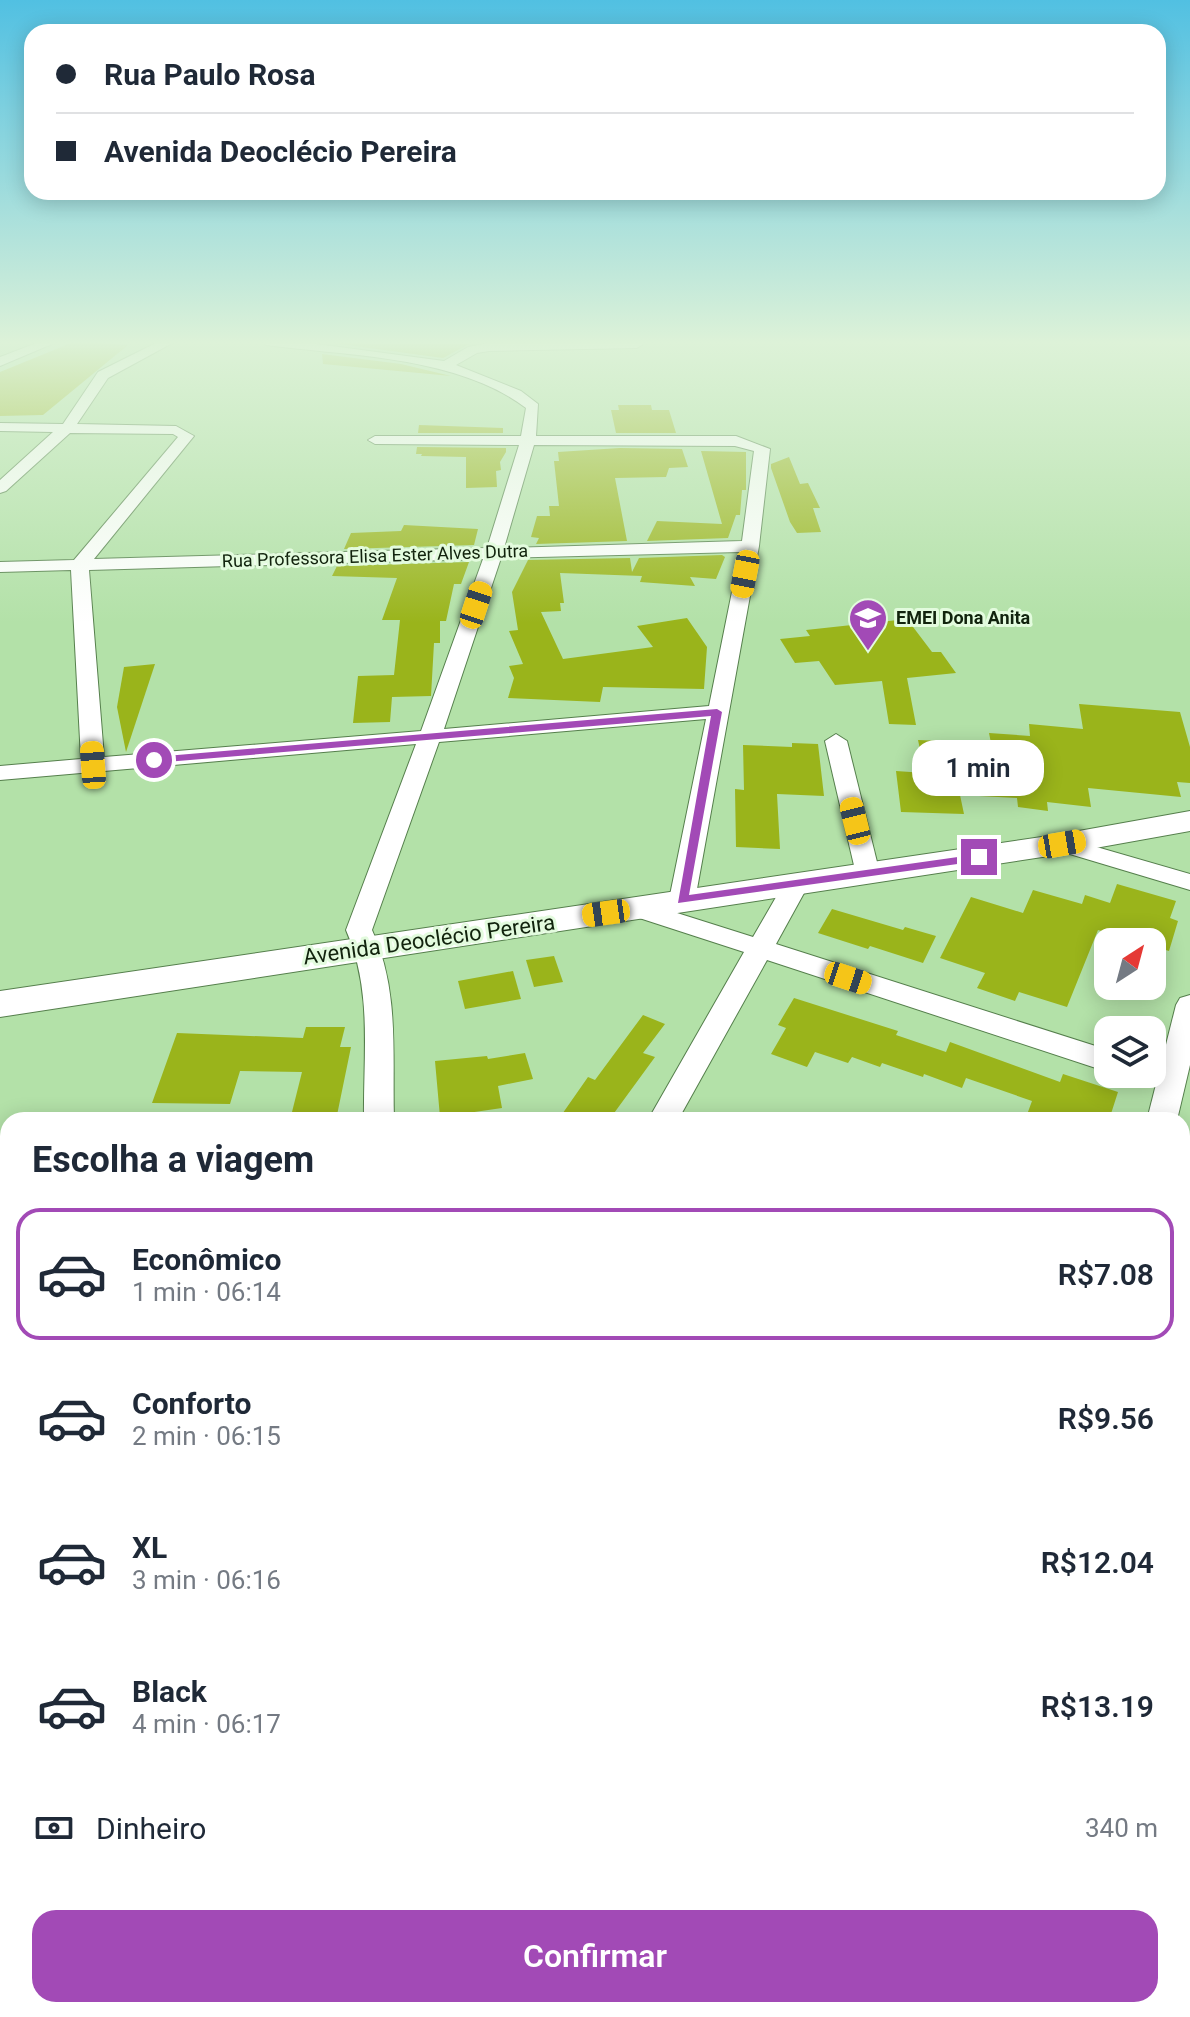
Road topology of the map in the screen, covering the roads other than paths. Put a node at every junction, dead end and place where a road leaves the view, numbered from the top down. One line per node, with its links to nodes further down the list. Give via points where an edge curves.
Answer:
1 (59, 435): 6 (street)
2 (185, 435): 9 (street)
3 (530, 435): 5 (street)
4 (375, 440): 5 (street)
5 (529, 442): 7 (street, via 736,441 762,449); 8 (street)
6 (0, 488)
7 (750, 546): 8 (street, Rua Professora Elisa Ester Alves Dutra); 11 (street)
8 (493, 552): 9 (street, Rua Professora Elisa Ester Alves Dutra); 12 (street)
9 (80, 564): 10 (street, Rua Professora Elisa Ester Alves Dutra); 14 (street)
10 (0, 567)
11 (717, 712): 12 (street); 21 (street)
12 (431, 737): 14 (street); 23 (street, via 359,930)
13 (836, 741): 18 (street)
14 (93, 765): 15 (street)
15 (0, 773)
16 (1190, 821): 17 (street, Avenida Deoclécio Pereira)
17 (1062, 844): 18 (street, Avenida Deoclécio Pereira); 19 (street)
18 (868, 874): 20 (street, Avenida Deoclécio Pereira)
19 (1190, 882)
20 (796, 884): 21 (street, Avenida Deoclécio Pereira); 24 (street)
21 (682, 900): 22 (street, Avenida Deoclécio Pereira)
22 (636, 908): 23 (street, Avenida Deoclécio Pereira); 24 (street)
23 (369, 947): 25 (street, Avenida Deoclécio Pereira); 29 (street, via 381,1022)
24 (762, 950): 27 (street); 30 (street)
25 (0, 1004)
26 (1190, 1005): 28 (street)
27 (1094, 1057)
28 (1170, 1081): 31 (street)
29 (379, 1112)
30 (668, 1112)
31 (1164, 1112)

